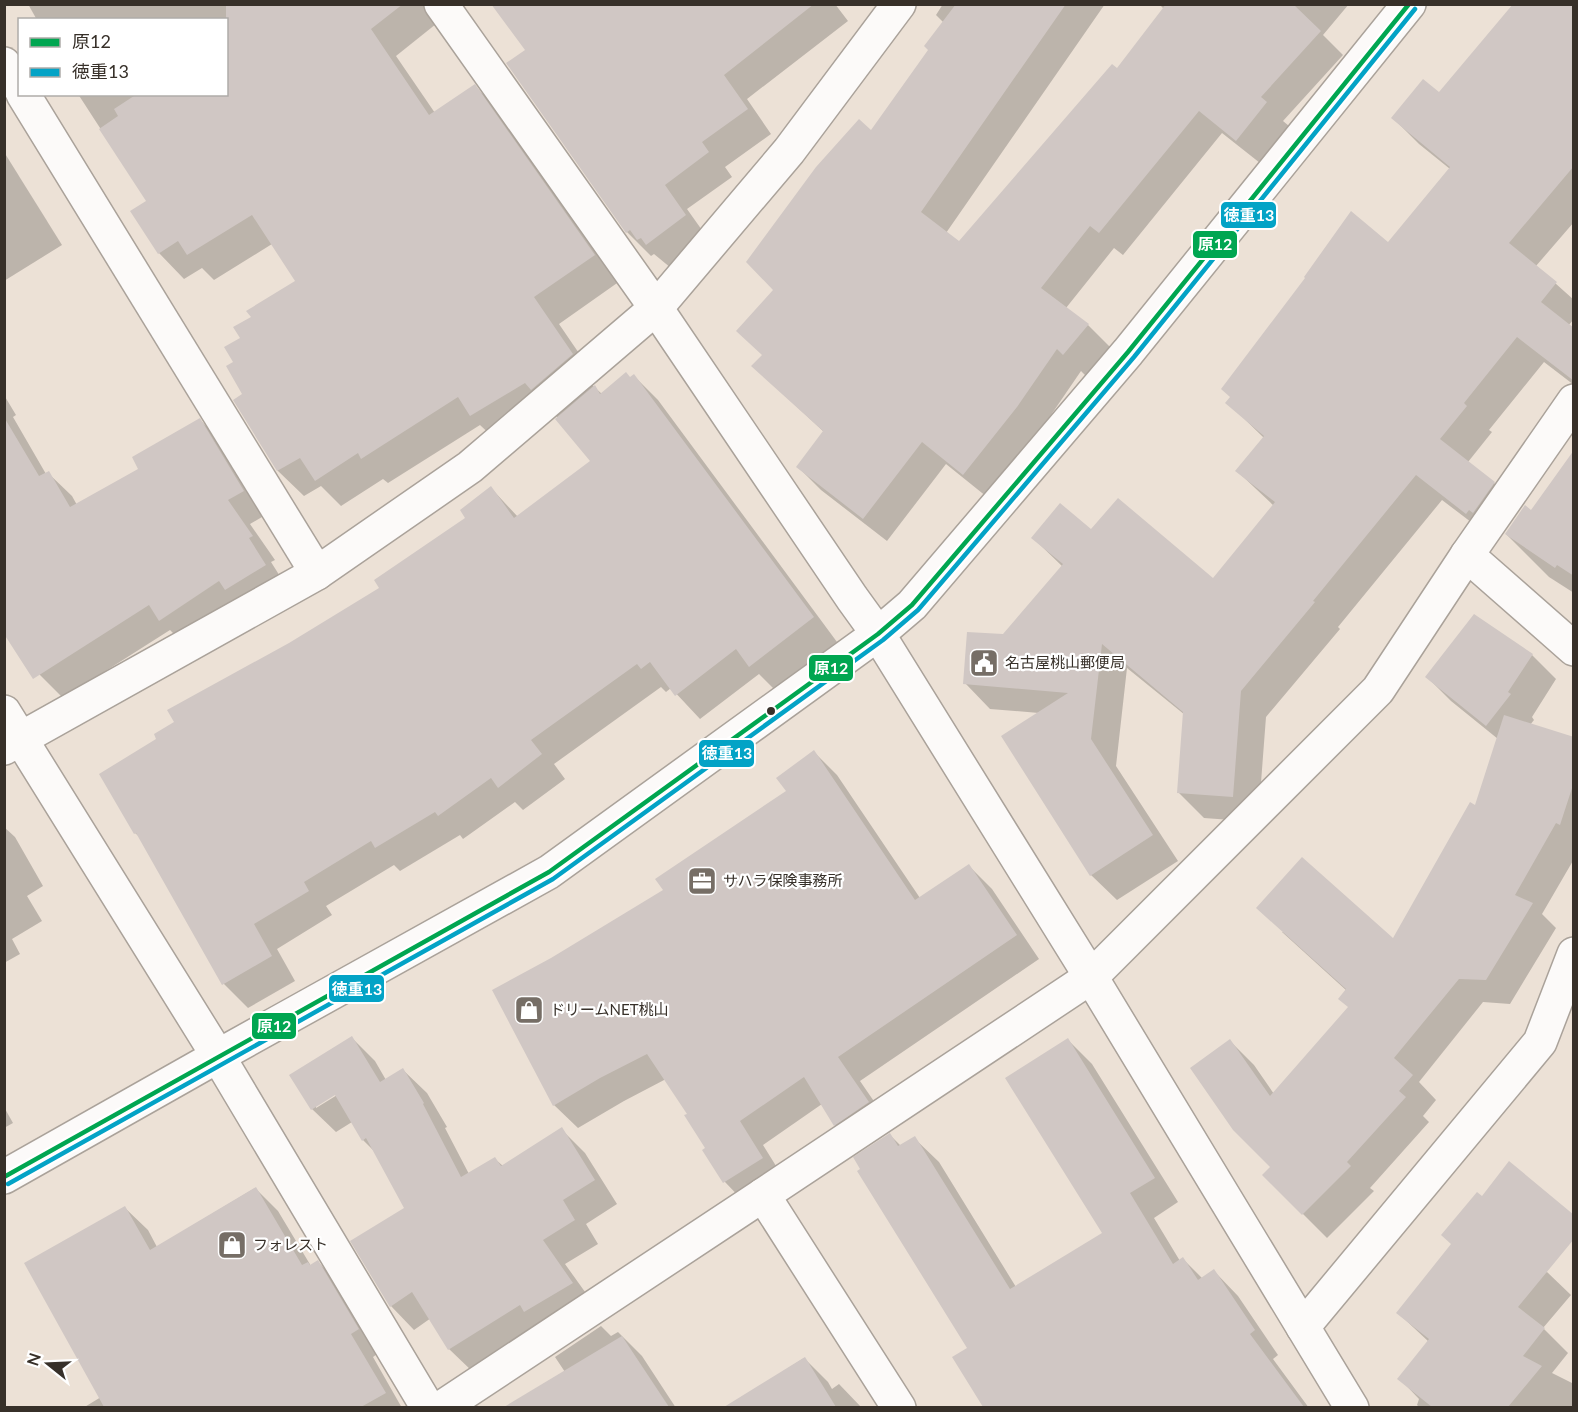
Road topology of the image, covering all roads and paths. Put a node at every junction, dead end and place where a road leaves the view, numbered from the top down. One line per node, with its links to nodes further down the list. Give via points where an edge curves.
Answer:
1 (441, 4): 7 (street)
2 (899, 4): 7 (street, via 789,152)
3 (1409, 4): 11 (street, via 1121,361 912,605)
4 (4, 64): 5 (street)
5 (18, 85)
6 (25, 96): 10 (street)
7 (656, 308): 10 (street, via 470,467); 11 (street)
8 (1574, 401): 9 (street)
9 (1467, 555): 12 (street); 15 (street, via 1378,690)
10 (317, 573): 13 (street)
11 (878, 634): 15 (street); 16 (street, via 549,872)
12 (1574, 649)
13 (10, 733): 16 (street)
14 (1574, 954): 19 (street, via 1540,1042)
15 (1091, 977): 18 (street); 19 (street)
16 (218, 1056): 17 (street); 20 (street)
17 (4, 1177)
18 (764, 1195): 21 (street); 22 (street)
19 (1303, 1327): 23 (street)
20 (428, 1407)
21 (441, 1407)
22 (899, 1407)
23 (1352, 1407)

